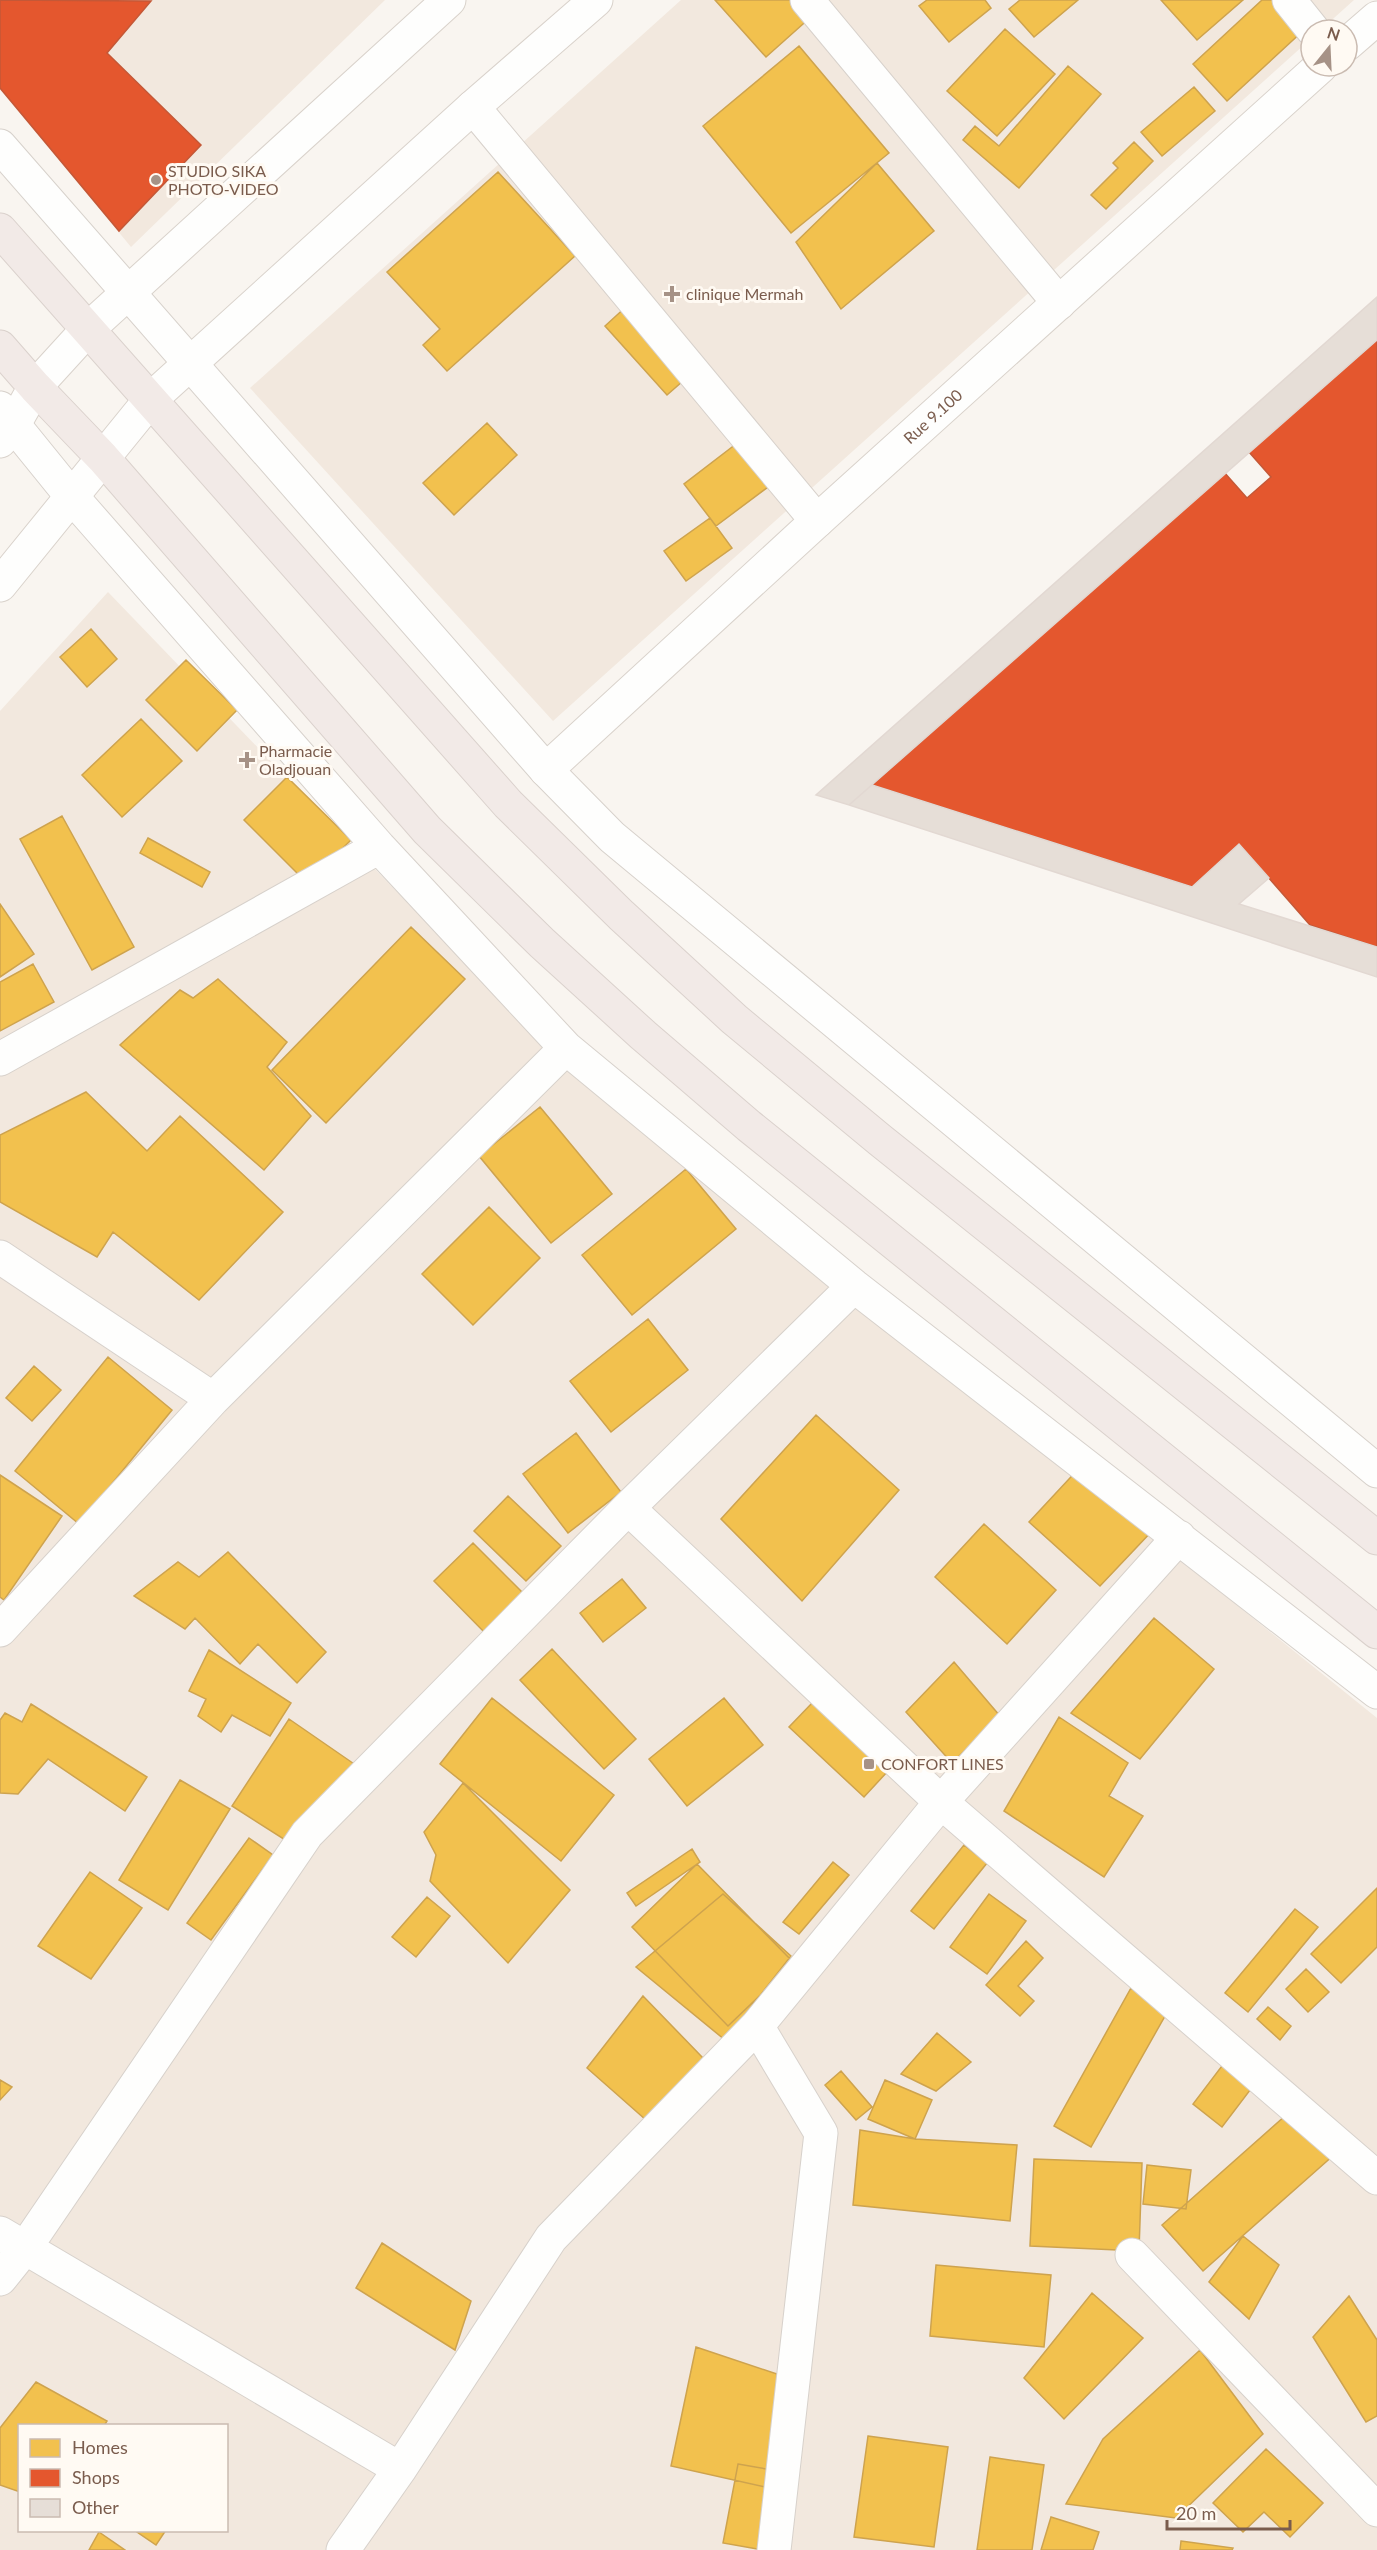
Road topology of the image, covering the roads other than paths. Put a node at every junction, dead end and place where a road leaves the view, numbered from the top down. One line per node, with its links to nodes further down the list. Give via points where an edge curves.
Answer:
1 (449, 0): 12 (street)
2 (596, 0): 9 (street)
3 (807, 0): 13 (street)
4 (1289, 0): 5 (street)
5 (1304, 18)
6 (1377, 18): 7 (street)
7 (1359, 34)
8 (1309, 78): 13 (street, Rue 9.100)
9 (473, 107): 16 (street); 22 (street)
10 (0, 146): 12 (street)
11 (0, 230): 14 (highway)
12 (128, 292): 14 (street); 16 (street)
13 (1059, 303): 22 (street, Rue 9.100)
14 (87, 330): 17 (street); 18 (highway)
15 (0, 347): 17 (highway)
16 (191, 363): 18 (street); 24 (street)
17 (35, 387): 19 (street); 20 (highway)
18 (151, 399): 20 (street); 34 (highway, via 508,804 621,915 734,1019 870,1132)
19 (5, 425): 21 (street)
20 (103, 458): 21 (street); 36 (highway, via 427,830 542,943 749,1126)
21 (72, 498): 23 (street); 25 (street)
22 (817, 520): 24 (street, Rue 9.100)
23 (0, 585)
24 (546, 770): 31 (street, via 612,837)
25 (379, 847): 26 (street); 27 (street)
26 (566, 1048): 29 (street); 30 (street)
27 (0, 1059)
28 (0, 1257): 30 (street)
29 (854, 1286): 32 (street); 33 (street)
30 (213, 1399): 35 (street)
31 (1377, 1471)
32 (628, 1508): 38 (street); 41 (street, via 307,1834)
33 (1179, 1537): 37 (street); 38 (street)
34 (1377, 1538)
35 (0, 1630)
36 (1377, 1632)
37 (1377, 1692)
38 (941, 1802): 39 (street); 40 (street)
39 (757, 2026): 44 (street, via 551,2238); 47 (street, via 821,2133)
40 (1377, 2178)
41 (13, 2241): 43 (street); 44 (street)
42 (1132, 2255): 45 (street)
43 (0, 2279)
44 (400, 2469): 46 (street)
45 (1377, 2510)
46 (343, 2550)
47 (774, 2550)

